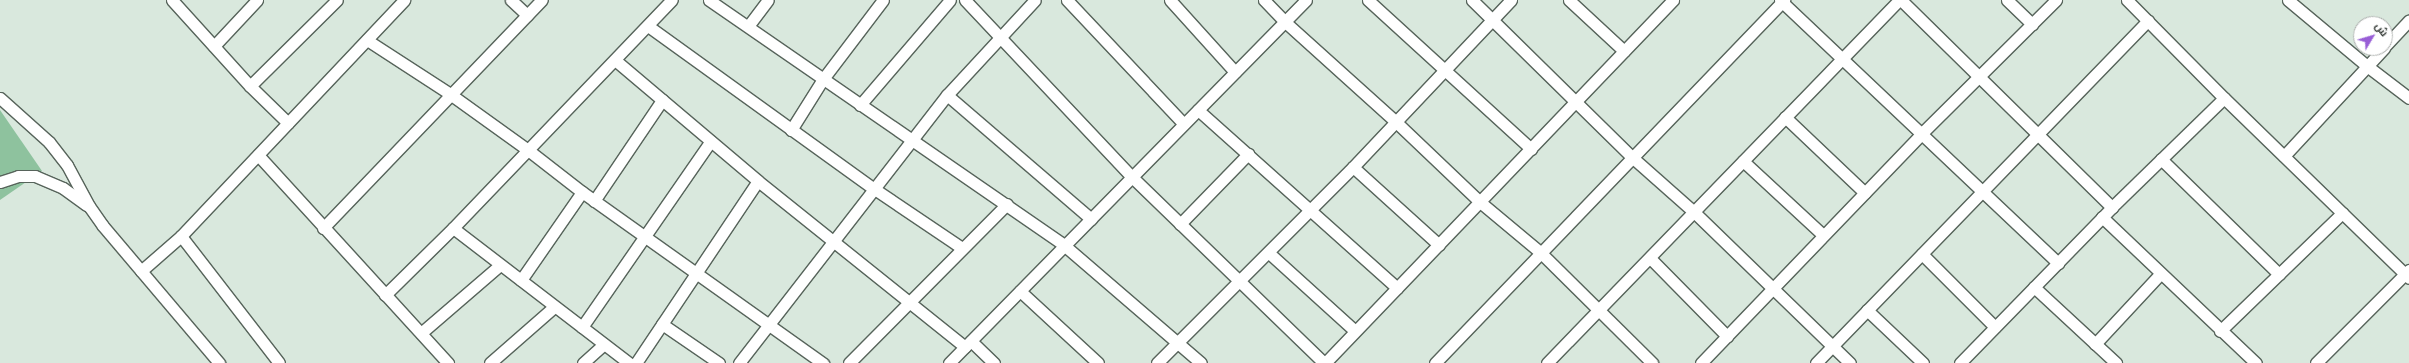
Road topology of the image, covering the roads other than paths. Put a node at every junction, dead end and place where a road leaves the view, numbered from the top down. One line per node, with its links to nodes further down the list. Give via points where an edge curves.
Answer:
1 (173, 0): 40 (street)
2 (257, 0): 40 (street)
3 (336, 0): 50 (street)
4 (404, 0): 39 (street)
5 (511, 0): 29 (street)
6 (542, 0): 29 (street)
7 (672, 0): 36 (street)
8 (709, 0): 35 (street)
9 (768, 0): 35 (street)
10 (883, 0): 49 (street)
11 (950, 0): 58 (street)
12 (965, 0): 37 (street)
13 (1035, 0): 37 (street)
14 (1067, 0): 63 (street)
15 (1170, 0): 47 (street)
16 (1264, 0): 33 (street)
17 (1306, 0): 33 (street)
18 (1368, 0): 46 (street)
19 (1472, 0): 30 (street)
20 (1511, 0): 30 (street)
21 (1569, 0): 41 (street)
22 (1900, 0): 43 (street); 48 (street)
23 (2007, 0): 34 (street)
24 (2056, 0): 34 (street)
25 (2288, 0): 45 (street)
26 (1782, 1): 43 (street); 74 (street)
27 (1666, 2): 41 (street)
28 (2135, 2): 31 (street)
29 (528, 15): 51 (street)
30 (1492, 20): 46 (street); 57 (street)
31 (2148, 20): 54 (street); 65 (street)
32 (2409, 20): 38 (street)
33 (1284, 22): 47 (street); 61 (street)
34 (2032, 24): 48 (street)
35 (749, 25): 49 (street)
36 (648, 26): 44 (street); 64 (street)
37 (1001, 36): 52 (street); 78 (street)
38 (2393, 37)
39 (367, 40): 51 (street); 62 (street)
40 (214, 46): 50 (street)
41 (1624, 51): 57 (street)
42 (2376, 56): 45 (street)
43 (1841, 59): 60 (street); 66 (street)
44 (615, 60): 56 (street); 70 (street)
45 (2367, 66): 55 (street); 73 (street)
46 (1443, 71): 61 (street); 69 (street)
47 (1236, 72): 59 (street)
48 (1979, 78): 65 (street); 66 (street)
49 (823, 79): 58 (street); 64 (street)
50 (250, 86): 62 (street)
51 (450, 94): 70 (street); 96 (street)
52 (947, 95): 67 (street); 94 (street)
53 (0, 98): 88 (street, via 49,142 67,165)
54 (2224, 98): 73 (street); 75 (street)
55 (2409, 98)
56 (662, 100): 68 (street); 85 (street)
57 (1577, 102): 69 (street); 74 (street)
58 (860, 105): 67 (street)
59 (1198, 110): 63 (street); 71 (street)
60 (1785, 117): 76 (street); 84 (street)
61 (1396, 122): 77 (street); 86 (street)
62 (288, 123): 72 (street)
63 (1184, 124): 78 (street)
64 (790, 130): 81 (street)
65 (2037, 132): 82 (street); 89 (street)
66 (1922, 133): 82 (street); 84 (street)
67 (912, 139): 81 (street); 87 (street)
68 (711, 141): 79 (street); 100 (street)
69 (1531, 149): 86 (street)
70 (528, 150): 83 (street); 97 (street)
71 (1248, 154): 90 (street); 95 (street)
72 (258, 155): 96 (street); 99 (street)
73 (2284, 156): 92 (street)
74 (1633, 158): 91 (street); 105 (street)
75 (2161, 159): 89 (street); 114 (street)
76 (1743, 161): 91 (street); 98 (street)
77 (1353, 167): 90 (street); 102 (street)
78 (1132, 177): 94 (street); 95 (street)
79 (758, 181): 101 (street); 112 (street)
80 (0, 182): 88 (street, via 18,176 35,176 63,188)
81 (873, 188): 101 (street); 104 (street)
82 (1983, 190): 107 (street); 109 (street)
83 (582, 192): 85 (street); 116 (street)
84 (1865, 193): 98 (street)
85 (594, 201): 100 (street)
86 (1480, 202): 102 (street); 105 (street)
87 (1007, 204): 103 (street); 104 (street)
88 (89, 206): 111 (street)
89 (2112, 207): 93 (street)
90 (1310, 211): 106 (street); 119 (street)
91 (1694, 212): 108 (street); 120 (street)
92 (2342, 213): 114 (street); 115 (street)
93 (2102, 217): 109 (street); 113 (street)
94 (1091, 219): 103 (street)
95 (1180, 224): 117 (street)
96 (323, 228): 122 (street)
97 (453, 228): 110 (street); 122 (street)
98 (1823, 235): 120 (street)
99 (181, 236): 111 (street); 142 (street)
100 (645, 237): 112 (street); 129 (street)
101 (834, 242): 123 (street); 128 (street)
102 (1439, 244): 119 (street)
103 (1065, 246): 121 (street); 135 (street)
104 (962, 248): 123 (street)
105 (1540, 252): 126 (street); 158 (street)
106 (1269, 253): 117 (street); 131 (street)
107 (1922, 254): 125 (street); 130 (street)
108 (1650, 258): 126 (street); 134 (street)
109 (2058, 263): 118 (street)
110 (500, 265): 116 (street); 133 (street)
111 (141, 271): 141 (street)
112 (697, 272): 127 (street); 128 (street)
113 (2160, 274): 132 (street); 138 (street)
114 (2279, 274): 132 (street)
115 (2408, 274): 167 (street)
116 (520, 280): 124 (street)
117 (1240, 282): 135 (street); 157 (street)
118 (2034, 287): 130 (street); 138 (street)
119 (1397, 288): 131 (street)
120 (1774, 288): 134 (street); 139 (street)
121 (1020, 291): 137 (street); 154 (street)
122 (385, 295): 133 (street)
123 (909, 301): 137 (street); 151 (street)
124 (554, 307): 129 (street); 144 (street)
125 (1867, 310): 139 (street); 163 (street)
126 (1599, 311): 140 (street); 159 (street)
127 (662, 324): 147 (street); 148 (street)
128 (769, 324): 149 (street); 150 (street)
129 (582, 327): 136 (street)
130 (1995, 327): 164 (street)
131 (1355, 331): 157 (street)
132 (2220, 331): 166 (street)
133 (420, 333): 143 (street)
134 (1727, 336): 160 (street)
135 (1177, 342): 155 (street); 156 (street)
136 (604, 344): 145 (street); 146 (street)
137 (968, 344): 152 (street); 153 (street)
138 (2095, 344): 165 (street)
139 (1832, 346): 161 (street); 162 (street)
140 (1551, 362)
141 (219, 363)
142 (279, 363)
143 (448, 363)
144 (490, 363)
145 (583, 363)
146 (629, 363)
147 (636, 363)
148 (719, 363)
149 (739, 363)
150 (823, 363)
151 (849, 363)
152 (949, 363)
153 (994, 363)
154 (1098, 363)
155 (1157, 363)
156 (1201, 363)
157 (1324, 363)
158 (1436, 363)
159 (1652, 363)
160 (1701, 363)
161 (1816, 363)
162 (1850, 363)
163 (1923, 363)
164 (1960, 363)
165 (2116, 363)
166 (2256, 363)
167 (2316, 363)

